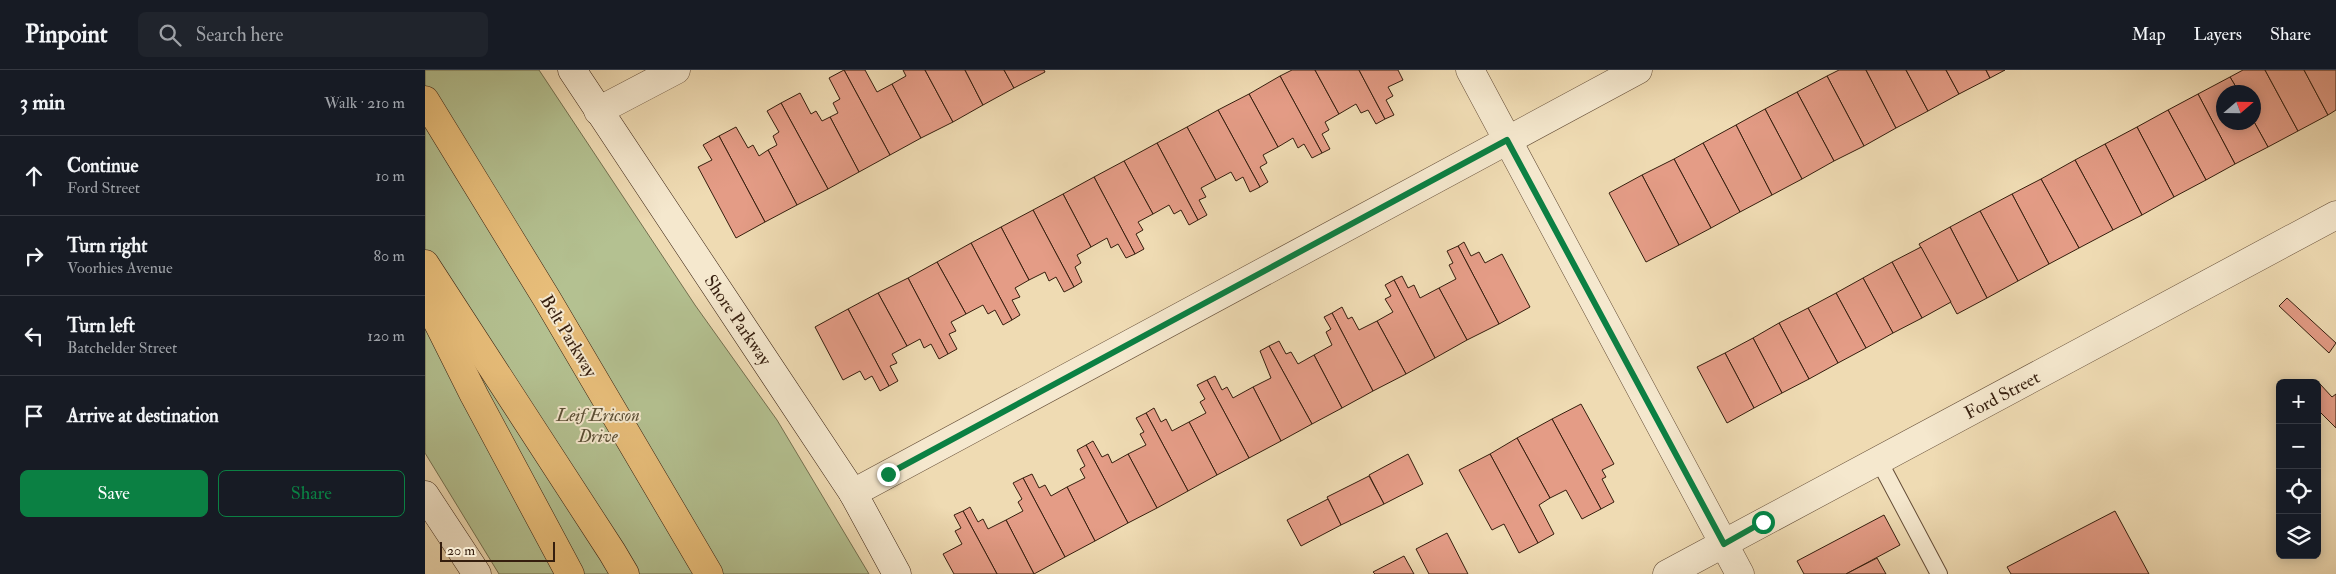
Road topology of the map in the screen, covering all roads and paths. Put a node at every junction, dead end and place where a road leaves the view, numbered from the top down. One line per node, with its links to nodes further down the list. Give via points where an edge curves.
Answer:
1 (572, 70): 6 (street, Shore Parkway)
2 (676, 70): 6 (street)
3 (1470, 70): 7 (street)
4 (1638, 70): 7 (street)
5 (425, 100): 18 (highway, Belt Parkway, via 552,307)
6 (599, 112): 12 (street, Shore Parkway)
7 (1507, 140): 12 (street); 14 (street)
8 (2336, 215): 11 (street, Ford Street)
9 (425, 264): 17 (highway)
10 (425, 297): 16 (highway)
11 (1879, 460): 14 (street, Ford Street); 22 (lane)
12 (853, 493): 19 (street, Shore Parkway)
13 (425, 494): 15 (street)
14 (1724, 544): 20 (street, Ford Street); 21 (street)
15 (477, 574)
16 (570, 574)
17 (625, 574)
18 (709, 574)
19 (897, 574)
20 (1667, 574)
21 (1740, 574)
22 (1939, 574)

